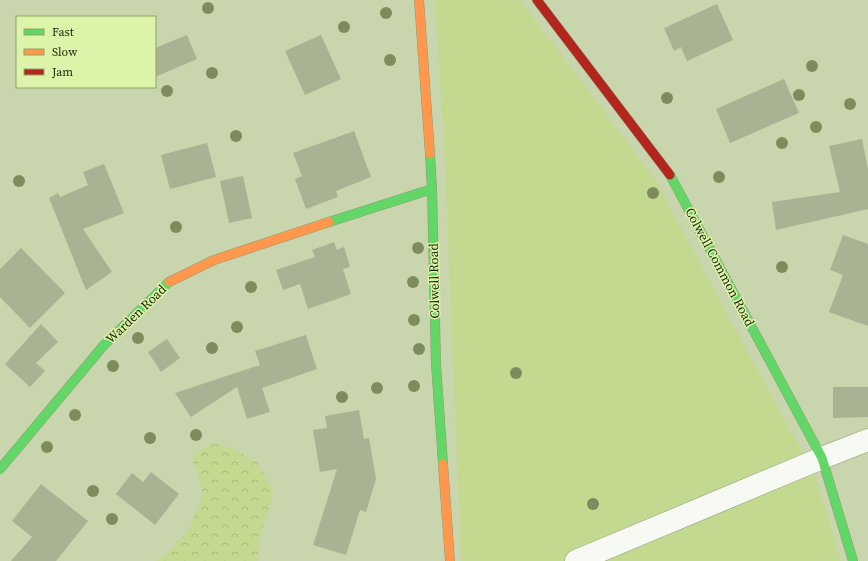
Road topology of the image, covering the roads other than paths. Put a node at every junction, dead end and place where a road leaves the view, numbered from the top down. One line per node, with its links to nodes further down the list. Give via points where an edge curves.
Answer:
1 (419, 0): 3 (street, Colwell Road)
2 (537, 0): 5 (street, Colwell Common Road, via 670,175)
3 (432, 189): 6 (street, Warden Road, via 214,260 169,282 104,345); 7 (street, Colwell Road, via 436,364)
4 (868, 440): 5 (street)
5 (822, 458): 8 (street); 9 (street, Colwell Common Road)
6 (0, 469)
7 (450, 561)
8 (576, 561)
9 (852, 561)

